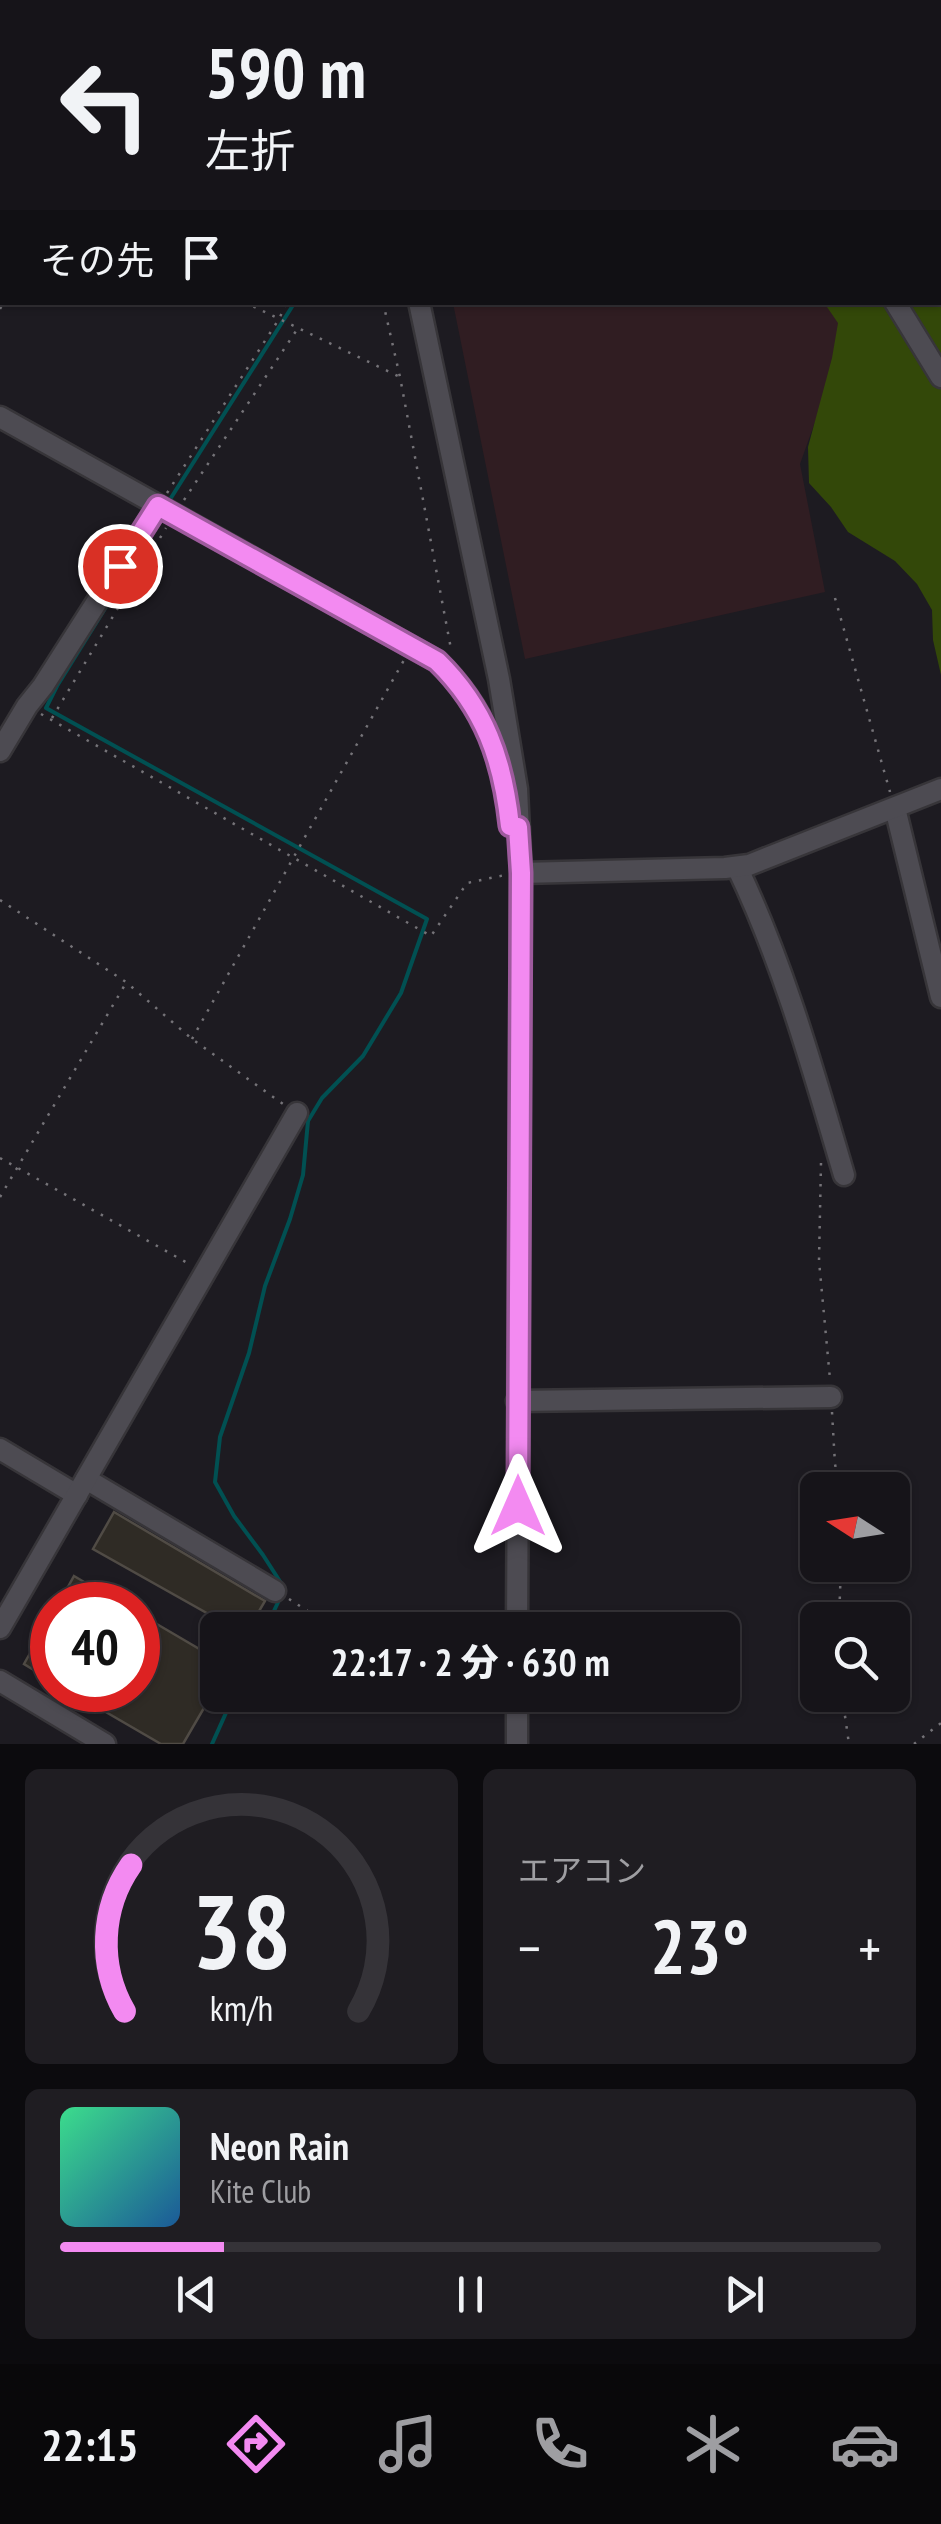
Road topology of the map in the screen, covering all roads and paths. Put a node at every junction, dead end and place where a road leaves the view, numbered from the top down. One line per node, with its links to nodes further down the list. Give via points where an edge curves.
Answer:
1 (250, 305): 6 (path)
2 (286, 305): 6 (path)
3 (384, 305): 7 (path)
4 (421, 305): 18 (street, via 499,678)
5 (897, 305): 8 (street)
6 (279, 319): 7 (path); 10 (path)
7 (400, 377): 13 (path)
8 (941, 377)
9 (0, 417): 10 (street)
10 (158, 506): 12 (street); 14 (street)
11 (835, 598): 17 (path)
12 (412, 646): 13 (street); 19 (path)
13 (457, 680): 18 (street, via 490,734 510,826)
14 (27, 706): 15 (street); 19 (path)
15 (0, 751)
16 (941, 789): 17 (street)
17 (894, 808): 20 (street); 24 (street)
18 (518, 827): 21 (street)
19 (295, 858): 21 (path, via 431,936 467,883); 25 (path)
20 (737, 866): 21 (street); 30 (street, via 805,1042)
21 (521, 873): 34 (street)
22 (0, 900): 23 (path)
23 (126, 982): 25 (path); 29 (path)
24 (941, 997)
25 (192, 1039): 26 (path)
26 (296, 1113): 32 (street)
27 (0, 1158): 29 (path)
28 (821, 1160): 33 (path, via 819,1261)
29 (17, 1168): 31 (path); 32 (path)
30 (844, 1175)
31 (0, 1197)
32 (205, 1272): 37 (street)
33 (831, 1397): 34 (street); 36 (path)
34 (517, 1401): 40 (street)
35 (0, 1449): 37 (street)
36 (837, 1472)
37 (81, 1487): 38 (street); 41 (street)
38 (274, 1591): 39 (path)
39 (312, 1612)
40 (517, 1612)
41 (0, 1628)
42 (0, 1682): 46 (street)
43 (518, 1712): 47 (street)
44 (844, 1712): 48 (path)
45 (941, 1722): 49 (path)
46 (105, 1744)
47 (518, 1744)
48 (848, 1744)
49 (914, 1744)

